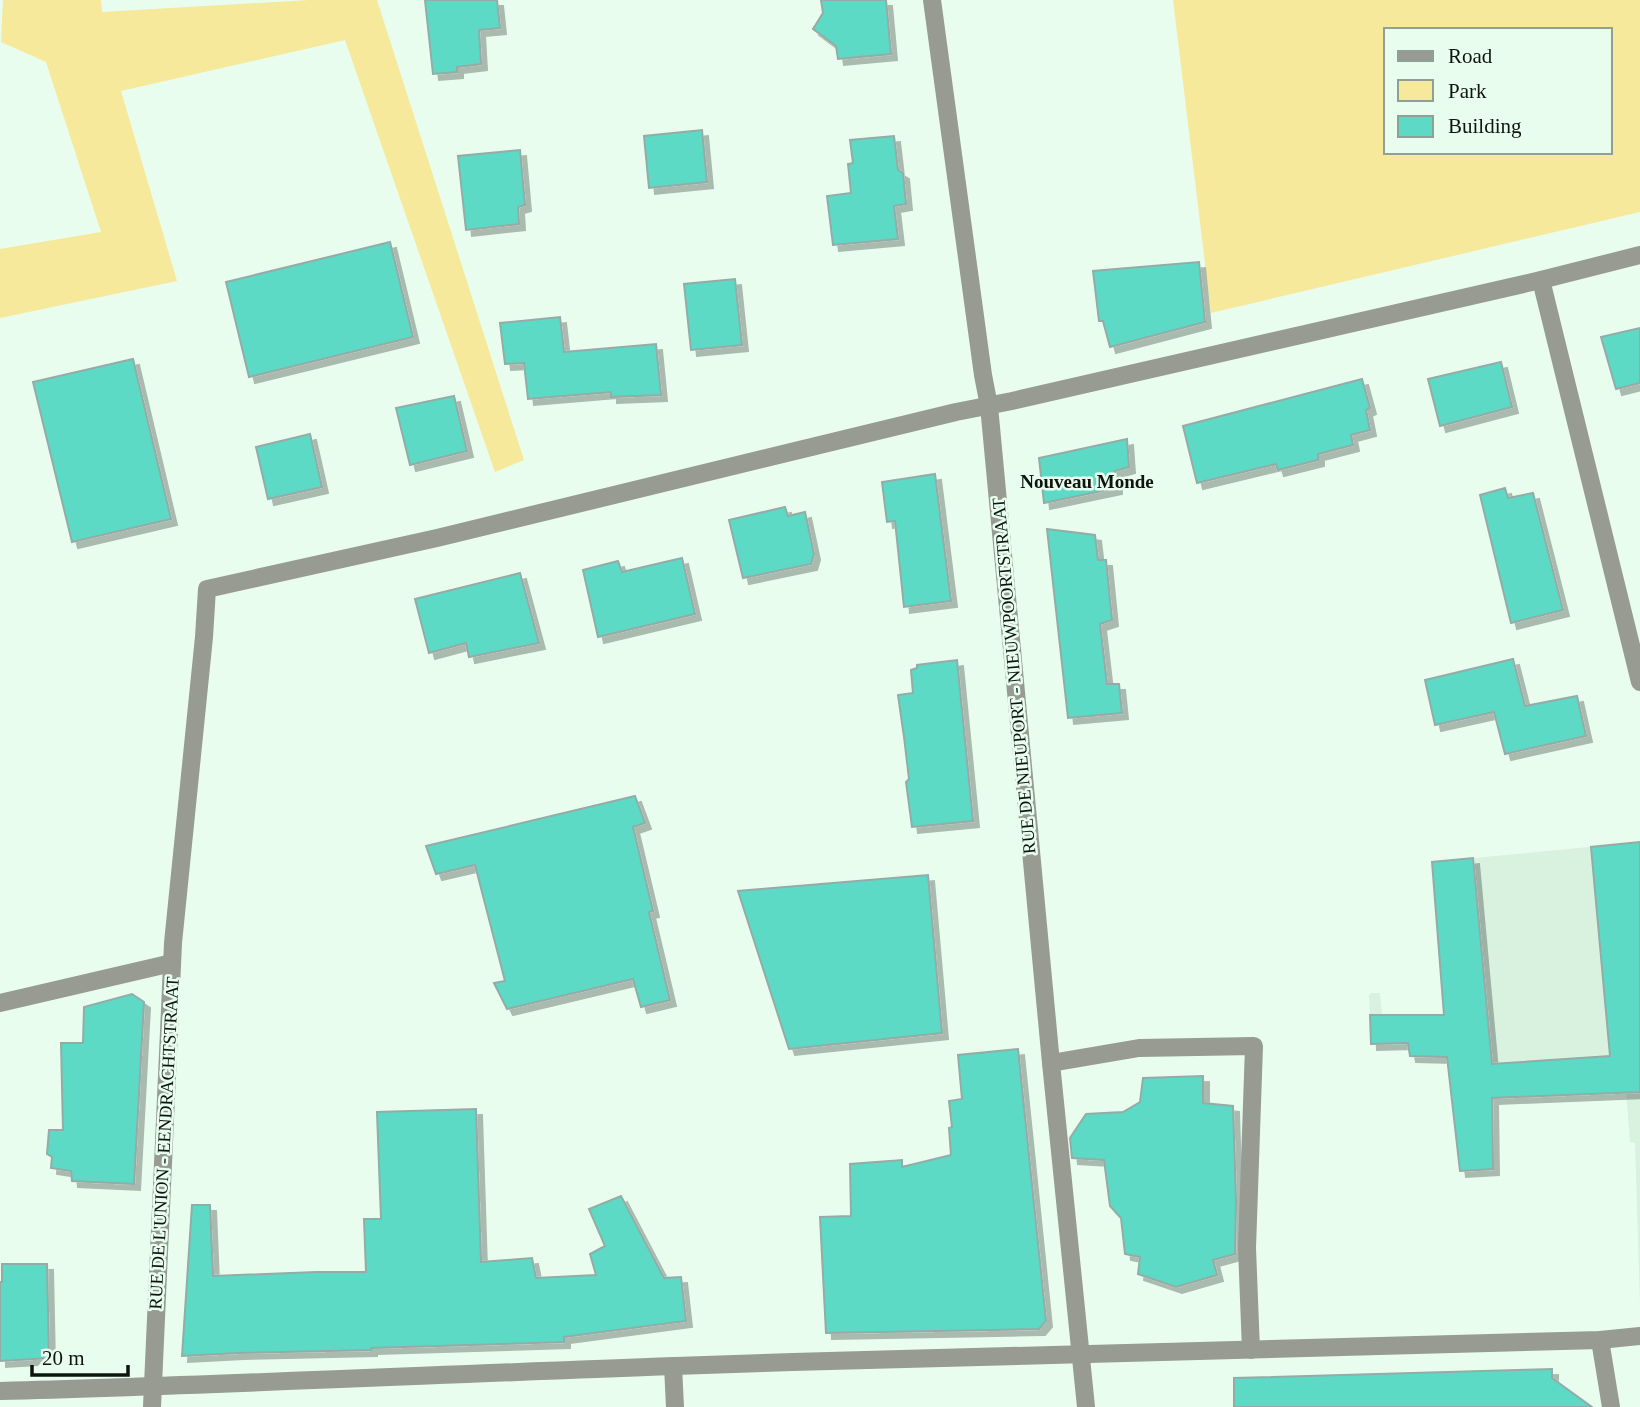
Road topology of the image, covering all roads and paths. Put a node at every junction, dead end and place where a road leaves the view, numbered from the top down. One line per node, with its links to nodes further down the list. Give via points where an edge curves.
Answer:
1 (932, 0): 4 (street, RUE DE NIEUPORT - NIEUWPOORTSTRAAT)
2 (1640, 255): 3 (street)
3 (1541, 280): 4 (street); 5 (street)
4 (989, 406): 6 (street, RUE DE L'UNION - EENDRACHTSTRAAT, via 207,589); 8 (street, RUE DE NIEUPORT - NIEUWPOORTSTRAAT)
5 (1640, 682)
6 (172, 963): 7 (street); 14 (street, RUE DE L'UNION - EENDRACHTSTRAAT)
7 (0, 1003)
8 (1051, 1063): 11 (street, via 1139,1048 1254,1046 1247,1248); 12 (street, RUE DE NIEUPORT - NIEUWPOORTSTRAAT)
9 (1640, 1336): 10 (street)
10 (1600, 1340): 11 (street); 19 (street)
11 (1251, 1350): 12 (street)
12 (1081, 1353): 13 (street); 18 (street, RUE DE NIEUPORT - NIEUWPOORTSTRAAT)
13 (673, 1366): 14 (street); 17 (street)
14 (152, 1387): 15 (street); 16 (street, RUE DE L'UNION - EENDRACHTSTRAAT)
15 (0, 1391)
16 (152, 1407)
17 (675, 1407)
18 (1086, 1407)
19 (1611, 1407)

